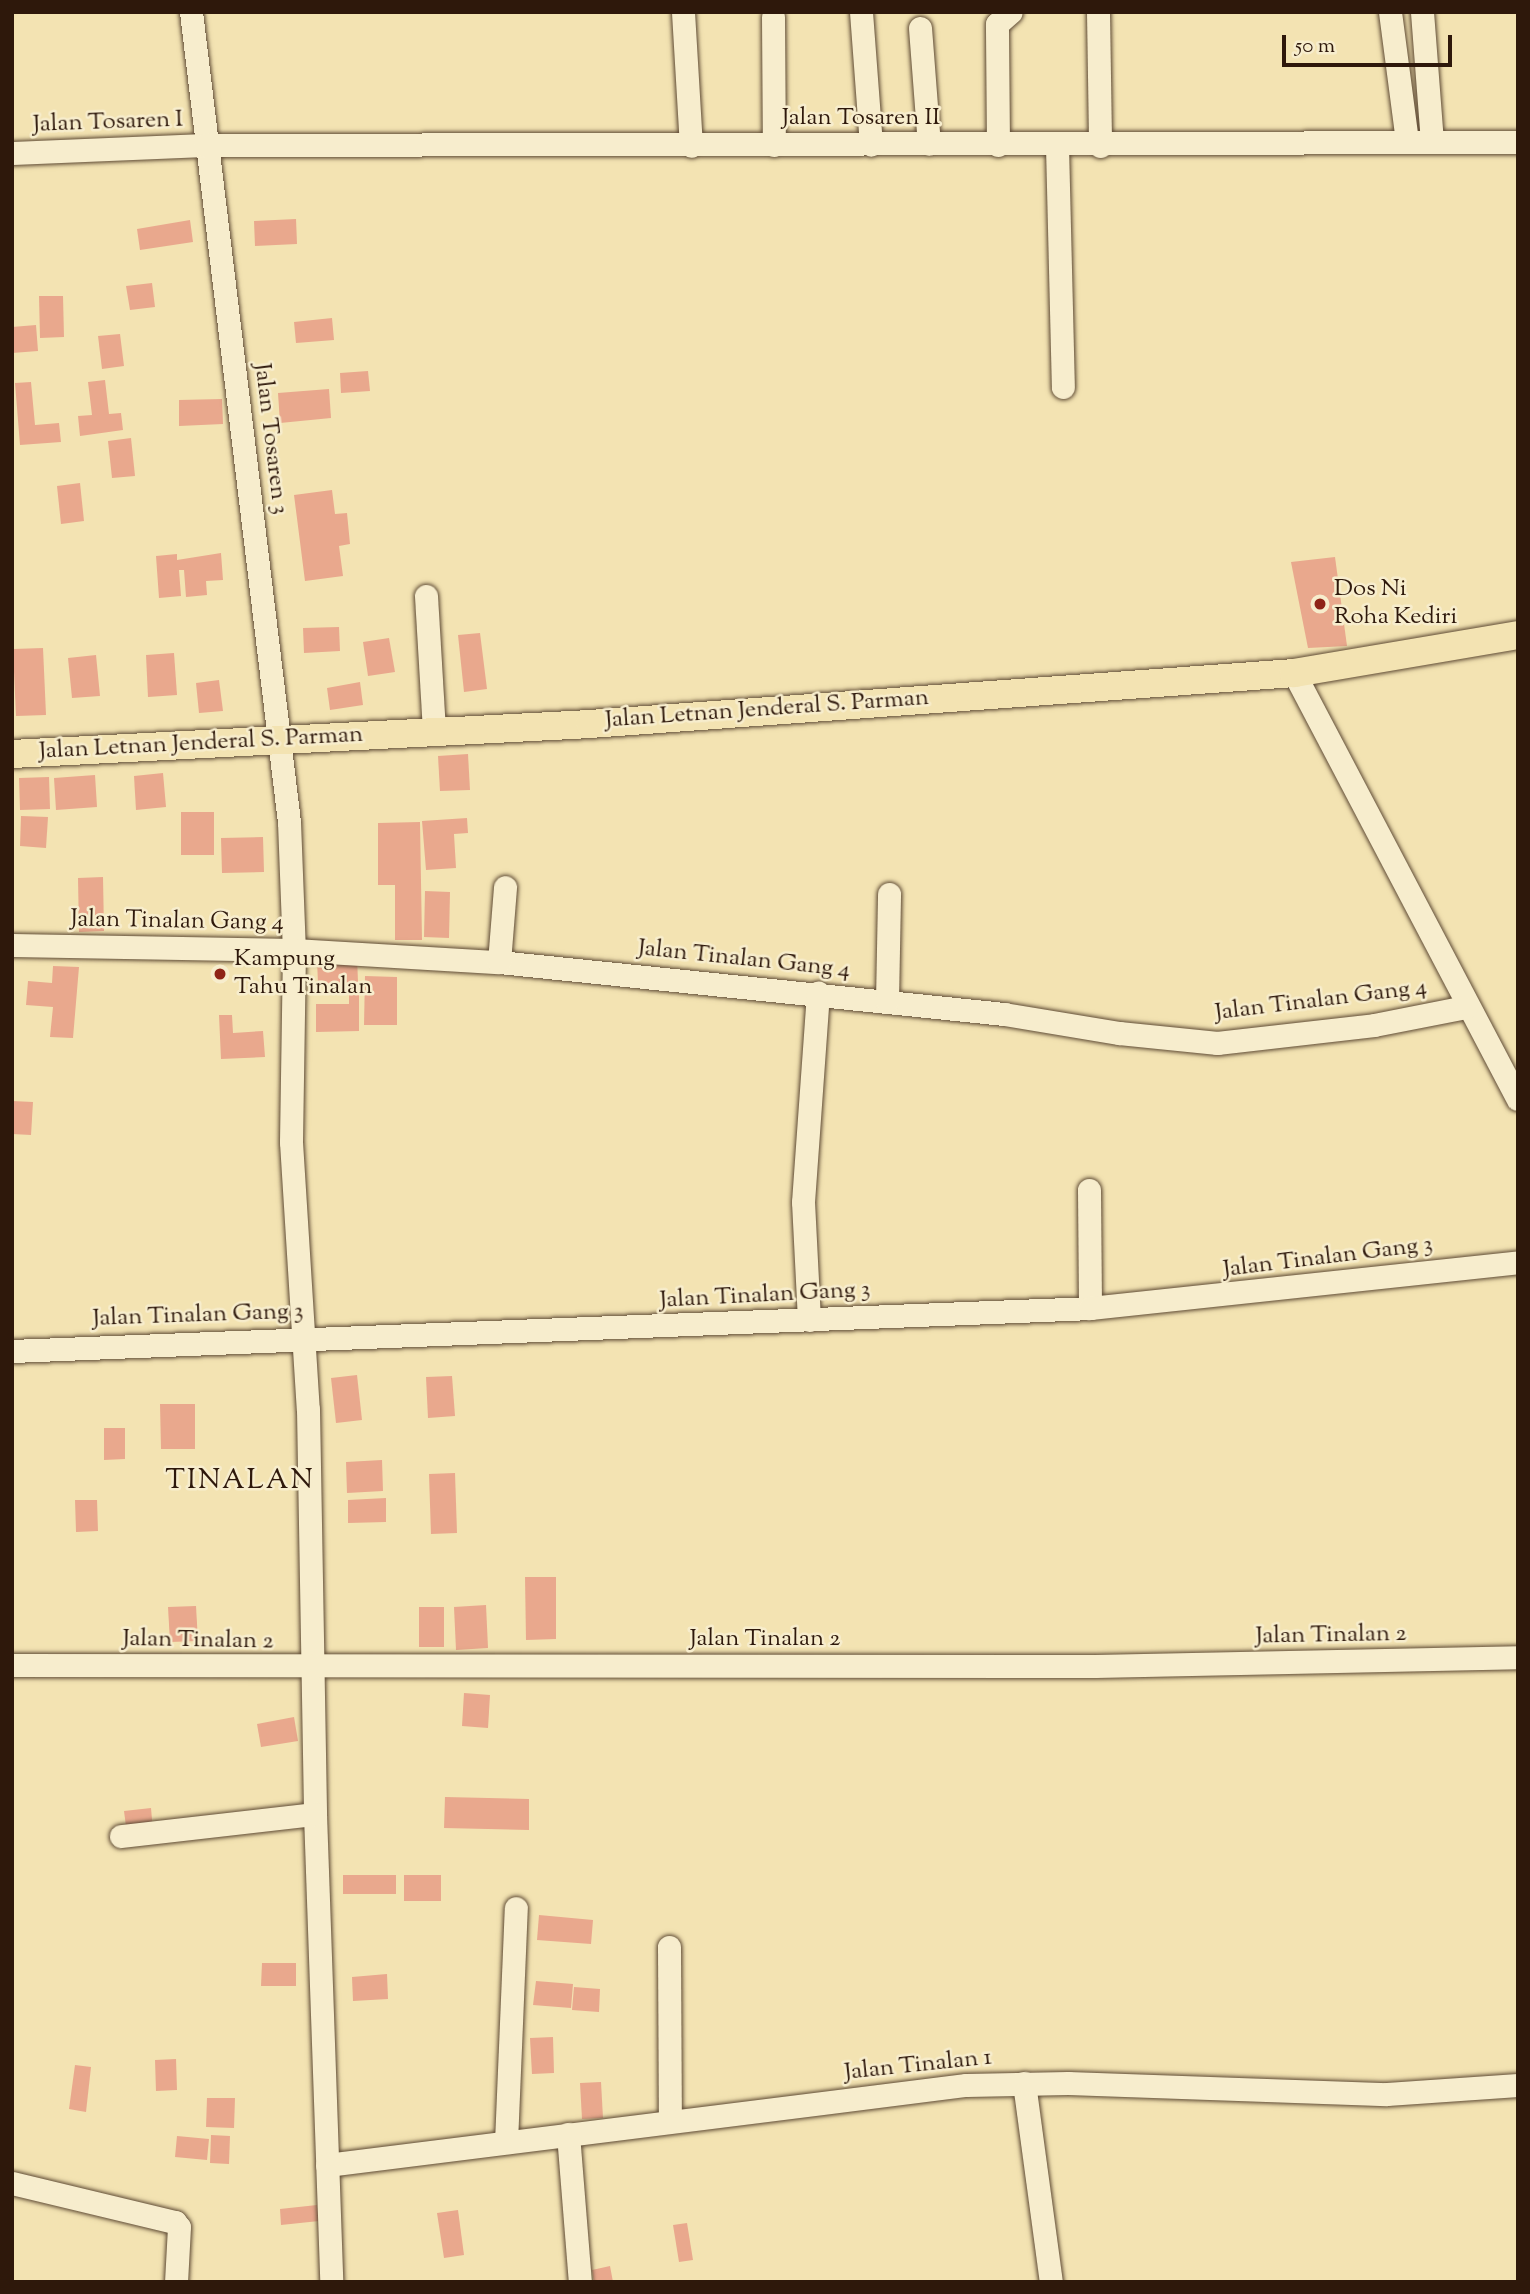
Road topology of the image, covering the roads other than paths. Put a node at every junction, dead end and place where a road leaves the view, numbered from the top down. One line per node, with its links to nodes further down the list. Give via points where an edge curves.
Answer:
1 (191, 12): 14 (street, Jalan Tosaren 3)
2 (683, 12): 18 (street)
3 (861, 12): 16 (street)
4 (1011, 12): 17 (street, via 996,24)
5 (1098, 12): 20 (street)
6 (1390, 12): 10 (street)
7 (1422, 12): 11 (street)
8 (772, 17): 15 (street)
9 (920, 28): 13 (street)
10 (1407, 142): 11 (street, Jalan Tosaren II); 20 (street, Jalan Tosaren II)
11 (1432, 142): 12 (street, Jalan Tosaren II)
12 (1518, 142)
13 (929, 144): 16 (street, Jalan Tosaren II); 17 (street, Jalan Tosaren II)
14 (205, 145): 18 (street, Jalan Tosaren II); 21 (street, Jalan Tosaren I); 27 (street, Jalan Tosaren 3)
15 (774, 145): 16 (street, Jalan Tosaren II); 18 (street, Jalan Tosaren II)
16 (871, 145)
17 (998, 145): 19 (street, Jalan Tosaren II)
18 (691, 146)
19 (1057, 146): 20 (street, Jalan Tosaren II); 22 (street)
20 (1100, 146)
21 (12, 153)
22 (1063, 387)
23 (426, 596): 26 (street)
24 (1518, 635): 25 (main road, Jalan Letnan Jenderal S. Parman)
25 (1294, 673): 26 (main road, Jalan Letnan Jenderal S. Parman); 36 (street)
26 (435, 732): 27 (main road, Jalan Letnan Jenderal S. Parman)
27 (282, 740): 28 (main road, Jalan Letnan Jenderal S. Parman); 32 (street, Jalan Tosaren 3)
28 (12, 754)
29 (505, 887): 33 (street)
30 (889, 894): 35 (street)
31 (12, 944): 32 (street, Jalan Tinalan Gang 4)
32 (294, 950): 33 (street, Jalan Tinalan Gang 4); 42 (street, Jalan Tosaren 3, via 291,1142)
33 (499, 962): 34 (street, Jalan Tinalan Gang 4)
34 (818, 993): 35 (street, Jalan Tinalan Gang 4); 41 (street, via 803,1202)
35 (887, 1001): 36 (street, Jalan Tinalan Gang 4, via 1217,1043 1374,1025)
36 (1466, 1007): 37 (street)
37 (1518, 1099)
38 (1089, 1190): 40 (street)
39 (1518, 1262): 40 (street, Jalan Tinalan Gang 3)
40 (1090, 1308): 41 (street, Jalan Tinalan Gang 3)
41 (809, 1320): 42 (street, Jalan Tinalan Gang 3)
42 (303, 1338): 43 (street, Jalan Tinalan Gang 3); 46 (street, Jalan Tosaren 3)
43 (12, 1351)
44 (1518, 1657): 46 (street, Jalan Tinalan 2, via 1095,1666)
45 (12, 1665): 46 (street, Jalan Tinalan 2)
46 (314, 1669): 47 (street, Jalan Tosaren 3)
47 (314, 1814): 48 (street); 56 (street, Jalan Tosaren 3)
48 (121, 1836)
49 (516, 1908): 55 (street)
50 (669, 1947): 53 (street)
51 (1024, 2083): 52 (street, Jalan Tinalan 1, via 1387,2094); 53 (street, Jalan Tinalan 1, via 909,2091); 61 (street)
52 (1518, 2085)
53 (670, 2121): 54 (street, Jalan Tinalan 1)
54 (568, 2134): 55 (street, Jalan Tinalan 1); 60 (street)
55 (506, 2142): 56 (street, Jalan Tinalan 1)
56 (327, 2165): 59 (street, Jalan Tosaren 3)
57 (12, 2183): 58 (street, via 175,2222)
58 (176, 2282)
59 (331, 2282)
60 (580, 2282)
61 (1051, 2282)

